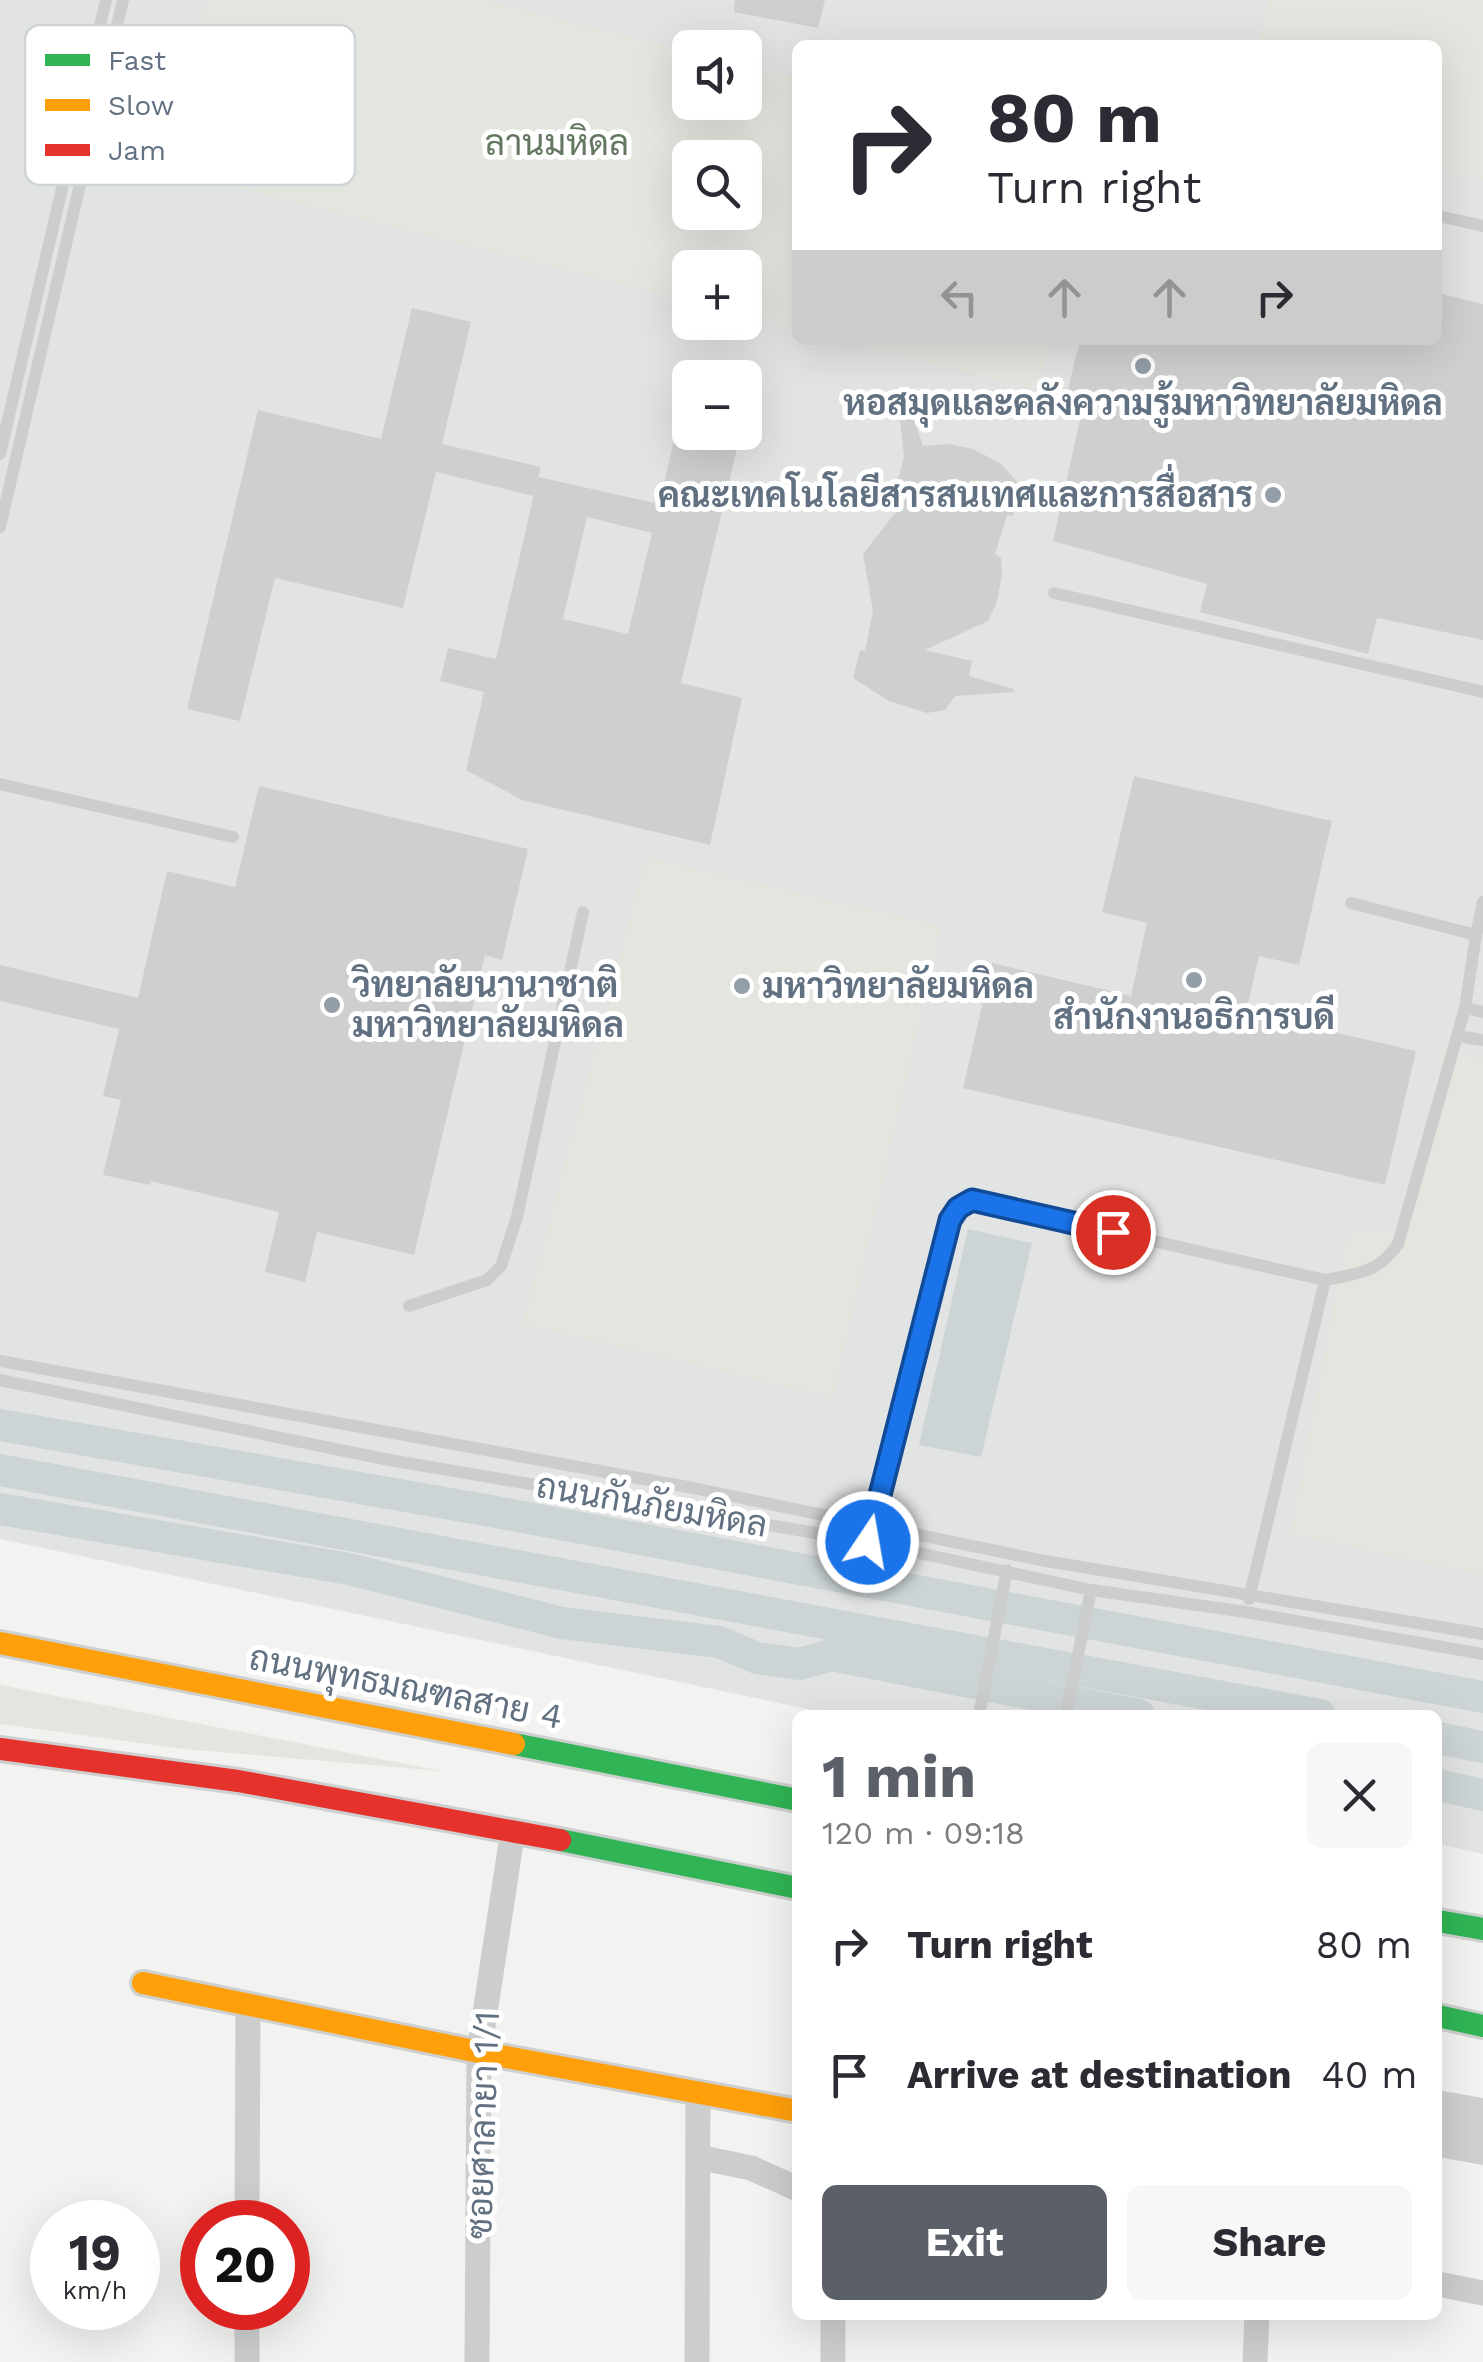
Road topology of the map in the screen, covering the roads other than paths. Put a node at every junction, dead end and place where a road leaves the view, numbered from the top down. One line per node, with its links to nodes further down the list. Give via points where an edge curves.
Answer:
1 (106, 0): 3 (lane)
2 (123, 0): 4 (lane)
3 (100, 25)
4 (117, 25)
5 (63, 185): 9 (lane)
6 (80, 185): 10 (lane)
7 (1442, 217): 8 (lane)
8 (1483, 226)
9 (0, 454)
10 (0, 527)
11 (1054, 593): 12 (lane)
12 (1483, 692)
13 (0, 784): 14 (lane)
14 (233, 837)
15 (1483, 902): 18 (lane)
16 (1351, 903): 18 (lane)
17 (583, 912): 24 (lane, via 502,1266 487,1280)
18 (1476, 935): 19 (lane)
19 (1465, 1008): 20 (lane); 21 (lane)
20 (1483, 1012)
21 (1458, 1036): 22 (lane); 23 (lane, via 1398,1244 1386,1262)
22 (1483, 1040)
23 (1325, 1280): 27 (lane, via 972,1200 950,1220); 31 (lane)
24 (409, 1306)
25 (0, 1362): 27 (lane, ถนนกันภัยมหิดล)
26 (0, 1380): 28 (lane, ถนนกันภัยมหิดล, via 384,1459)
27 (872, 1525): 28 (lane); 31 (lane, ถนนกันภัยมหิดล)
28 (868, 1542): 29 (lane, ถนนกันภัยมหิดล)
29 (1007, 1570): 30 (lane, ถนนกันภัยมหิดล); 36 (lane)
30 (1092, 1590): 32 (lane, ถนนกันภัยมหิดล); 37 (lane)
31 (1250, 1594): 32 (lane); 33 (lane, ถนนกันภัยมหิดล)
32 (1246, 1612): 35 (lane, ถนนกันภัยมหิดล)
33 (1483, 1634)
34 (0, 1643): 39 (main road, ถนนพุทธมณฑลสาย 4)
35 (1483, 1654)
36 (980, 1710)
37 (1067, 1710)
38 (0, 1749): 40 (main road, via 238,1781)
39 (792, 1799)
40 (513, 1830): 41 (main road); 48 (street, ซอยศาลายา 1/1)
41 (792, 1887)
42 (1442, 1922): 43 (main road)
43 (1483, 1928)
44 (142, 1983): 45 (main road)
45 (248, 2006): 48 (main road); 53 (street)
46 (1442, 2017): 47 (main road)
47 (1483, 2026)
48 (479, 2052): 49 (main road); 60 (street, ซอยศาลายา 1/1)
49 (698, 2092): 50 (main road); 51 (street)
50 (792, 2110)
51 (698, 2156): 52 (street); 61 (street)
52 (792, 2186)
53 (247, 2200)
54 (1442, 2285): 55 (street)
55 (1483, 2293)
56 (834, 2320): 62 (street)
57 (1257, 2320): 63 (street)
58 (247, 2330): 59 (street)
59 (247, 2362)
60 (476, 2362)
61 (697, 2362)
62 (832, 2362)
63 (1255, 2362)

